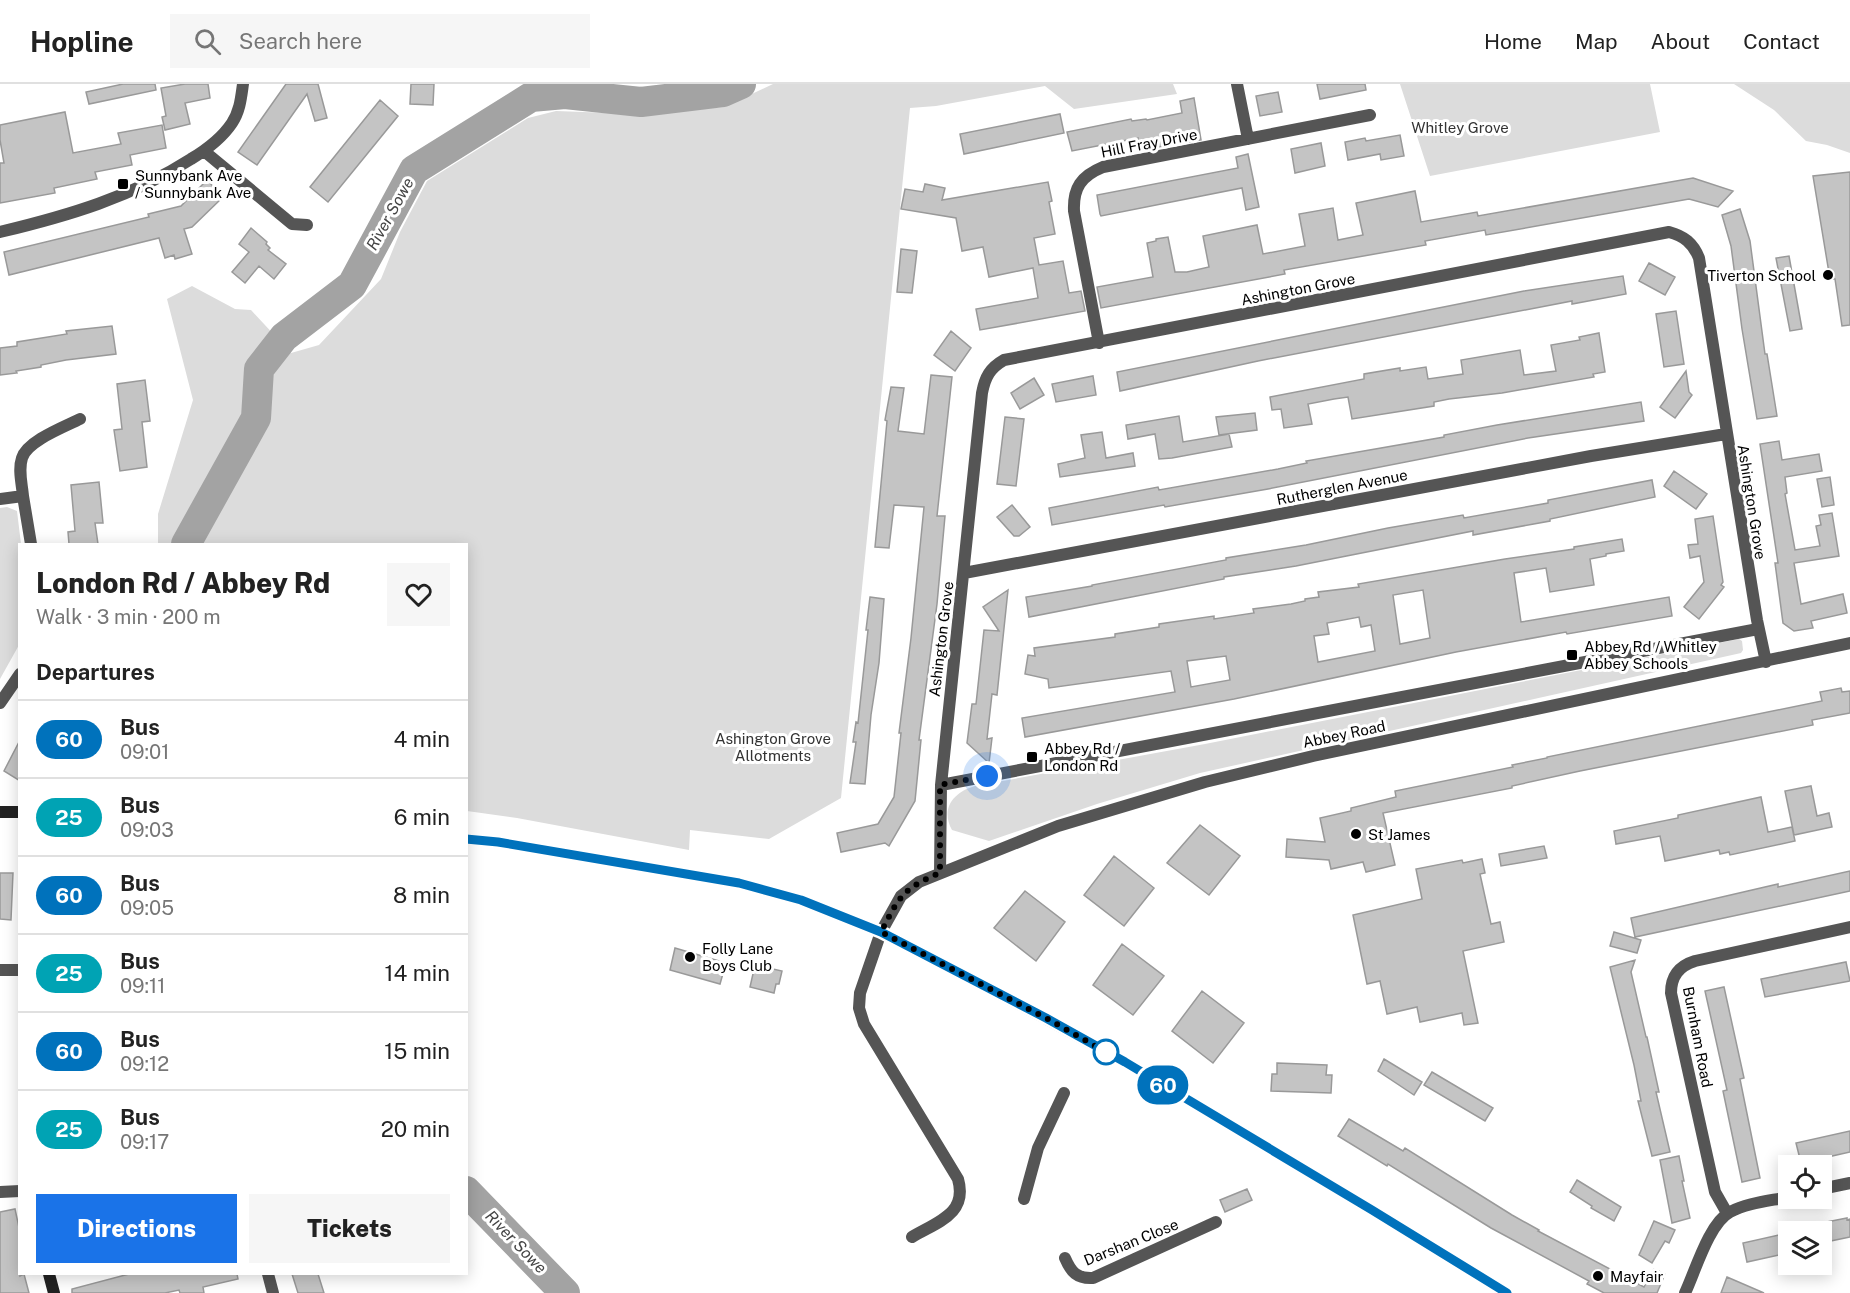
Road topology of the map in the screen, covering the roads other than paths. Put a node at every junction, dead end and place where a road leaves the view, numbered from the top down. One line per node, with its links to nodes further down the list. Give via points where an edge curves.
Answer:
1 (243, 84): 5 (street, via 232,124)
2 (1237, 84): 4 (street)
3 (1370, 116): 4 (street, Hill Fray Drive)
4 (1248, 139): 8 (street, Hill Fray Drive, via 1103,167 1079,183 1073,198 1074,211)
5 (204, 151): 6 (street, via 292,224); 7 (street, via 132,192)
6 (307, 225)
7 (0, 232)
8 (1099, 343): 10 (street, Ashington Grove, via 1669,232 1687,240 1699,258); 14 (street, Ashington Grove, via 1004,360 987,373 981,393)
9 (80, 419): 11 (street, via 24,452 20,471)
10 (1726, 434): 14 (street, Rutherglen Avenue); 15 (street, Ashington Grove)
11 (23, 496): 12 (street); 13 (street)
12 (0, 499)
13 (31, 543)
14 (964, 573): 20 (street, Ashington Grove)
15 (1758, 629): 17 (street, Ashington Grove); 20 (street, Abbey Road)
16 (1850, 643): 17 (street, Abbey Road)
17 (1766, 662): 24 (street, Abbey Road, via 1205,782 1069,823)
18 (18, 677): 19 (street)
19 (0, 704)
20 (940, 785): 24 (street, Ashington Grove)
21 (0, 812): 22 (main road)
22 (18, 812)
23 (468, 839): 26 (main road, via 739,883 801,900)
24 (940, 873): 26 (street, Abbey Road, via 901,896)
25 (1850, 927): 36 (street, Burnham Road, via 1695,961 1674,975 1671,993 1710,1170 1715,1192)
26 (881, 932): 38 (street, Abbey Road, via 860,993 859,1008 864,1024 958,1179 961,1193 954,1211); 44 (main road, via 1125,1062)
27 (0, 970): 28 (street)
28 (18, 970)
29 (1064, 1093): 34 (street, via 1038,1148)
30 (1850, 1183): 31 (street)
31 (1832, 1187)
32 (18, 1191): 33 (street)
33 (0, 1192)
34 (1024, 1199)
35 (1778, 1199): 36 (street)
36 (1727, 1213): 45 (street, via 1712,1232)
37 (1216, 1222): 39 (street, Darshan Close, via 1093,1278 1075,1275)
38 (912, 1237)
39 (1065, 1258)
40 (49, 1275): 42 (main road)
41 (268, 1275): 43 (street)
42 (54, 1293)
43 (273, 1293)
44 (1507, 1293)
45 (1685, 1293)

